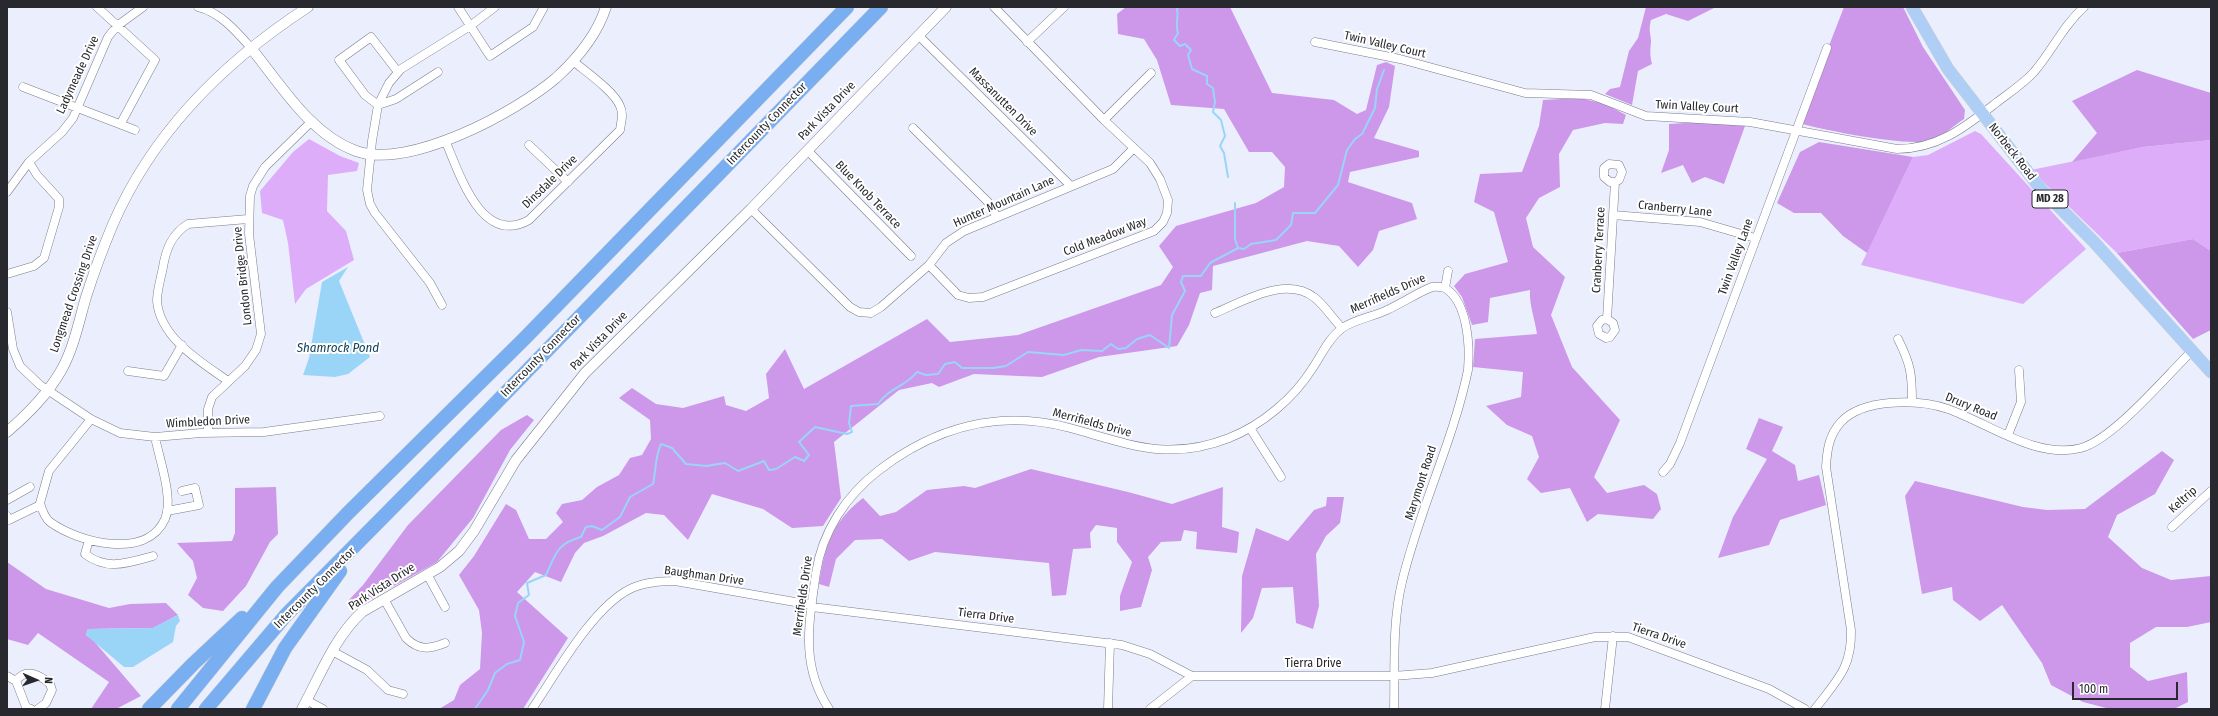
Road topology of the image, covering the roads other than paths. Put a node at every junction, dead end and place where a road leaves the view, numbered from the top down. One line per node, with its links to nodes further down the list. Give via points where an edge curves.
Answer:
1 (97, 7): 16 (street)
2 (142, 7): 16 (street, Ladymeade Drive)
3 (198, 7): 21 (street, via 205,8 227,22)
4 (308, 7): 21 (street, Longmead Crossing Drive)
5 (458, 7): 17 (street)
6 (495, 7): 17 (street)
7 (544, 7): 17 (street, via 533,27 490,56)
8 (606, 7): 23 (street, via 590,41)
9 (846, 7): 92 (highway, Intercounty Connector, via 526,337)
10 (881, 7): 89 (highway, Intercounty Connector)
11 (946, 7): 18 (street, Park Vista Drive)
12 (994, 7): 19 (street, Cold Meadow Way)
13 (1064, 7): 19 (street)
14 (1912, 7): 30 (main road, Norbeck Road / MD 28, via 1948,69)
15 (2084, 7): 30 (street, Twin Valley Court, via 2063,29 2034,72)
16 (117, 26): 29 (street, Ladymeade Drive, via 96,60); 33 (street, via 155,60)
17 (470, 26): 24 (street)
18 (918, 35): 40 (street, Park Vista Drive); 45 (street, Massanutten Drive)
19 (1027, 42): 31 (street, Cold Meadow Way)
20 (1315, 42): 36 (street, Twin Valley Court, via 1400,59 1525,93 1591,94 1646,116 1731,120)
21 (251, 48): 32 (street); 69 (street, Longmead Crossing Drive, via 185,110 133,183 113,223 94,271 74,342 63,368)
22 (1828, 48): 36 (street, Twin Valley Lane)
23 (573, 61): 37 (street, via 555,78 518,104 488,122); 43 (street, Dinsdale Drive, via 614,96 622,116 620,130)
24 (398, 72): 28 (street); 28 (street, via 372,37 339,60 365,95)
25 (438, 72): 28 (street, via 396,99)
26 (1151, 72): 31 (street)
27 (23, 88): 29 (street)
28 (378, 105): 41 (street)
29 (78, 108): 33 (street); 42 (street, Ladymeade Drive, via 62,132)
30 (1982, 114): 36 (street, Twin Valley Court, via 1938,142 1912,149 1896,149); 64 (main road, Norbeck Road / MD 28, via 2040,188 2094,242)
31 (1104, 120): 39 (street, Cold Meadow Way)
32 (312, 121): 41 (street, via 336,141 357,151); 50 (street, London Bridge Drive, via 265,167 253,186)
33 (121, 124): 35 (street)
34 (913, 128): 49 (street, via 988,202)
35 (135, 130)
36 (1796, 131): 51 (street, Twin Valley Lane)
37 (445, 140): 41 (street, via 397,154); 43 (street, Dinsdale Drive, via 468,194 487,217 504,227 529,220)
38 (529, 146): 43 (street)
39 (1134, 148): 45 (street, Hunter Mountain Lane, via 1113,169); 53 (street, Cold Meadow Way, via 1150,163 1168,200 1163,222 1154,231 983,297 970,298 958,295)
40 (807, 150): 47 (street, Park Vista Drive); 52 (street, Blue Knob Terrace)
41 (372, 154): 57 (street, via 367,190 370,204 430,283)
42 (29, 162): 46 (street, Ladymeade Drive); 55 (street, via 59,199 59,207 44,258 34,266)
43 (568, 182)
44 (1615, 182): 48 (street, Cranberry Terrace)
45 (1071, 186): 49 (street, Hunter Mountain Lane)
46 (7, 192)
47 (751, 209): 53 (street, Hunter Mountain Lane, via 850,307 859,312 871,313 881,307); 91 (street, Park Vista Drive, via 585,373 516,460 459,551)
48 (1613, 215): 51 (street, Cranberry Lane, via 1700,222); 60 (street, Cranberry Terrace)
49 (997, 217): 53 (street, Hunter Mountain Lane, via 954,237)
50 (248, 218): 63 (street, via 188,224 173,236 165,253 157,300 160,314 170,333); 68 (street, London Bridge Drive, via 261,334 256,350 246,366)
51 (1755, 238): 78 (street, Twin Valley Lane, via 1680,443)
52 (911, 256)
53 (928, 265)
54 (1448, 271): 56 (street)
55 (7, 274)
56 (1445, 288): 61 (street, Merrifields Drive, via 1432,287 1386,311); 102 (street, Marymont Road, via 1456,299 1466,325 1470,351 1468,370 1402,582 1395,621)
57 (442, 304)
58 (1215, 313): 61 (street, via 1283,288 1315,298)
59 (7, 314): 69 (street, via 13,349 20,366)
60 (1607, 319)
61 (1342, 328): 73 (street, Merrifields Drive, via 1331,339 1311,372 1296,390)
62 (1898, 339): 70 (street, via 1912,372)
63 (182, 345): 66 (street, via 164,376); 68 (street, via 191,355)
64 (2192, 351): 67 (main road, Norbeck Road / MD 28); 76 (street, Drury Road, via 2115,428 2082,448 2056,450 2036,447)
65 (2019, 370): 76 (street, via 2021,402)
66 (128, 371)
67 (2211, 372)
68 (228, 382): 75 (street, London Bridge Drive, via 212,397 208,409)
69 (48, 391): 72 (street, Wimbledon Drive); 74 (street, Longmead Crossing Drive)
70 (1912, 402): 76 (street, Drury Road, via 1947,408); 120 (street, Drury Road, via 1876,405 1856,412 1841,422 1827,447 1826,467 1851,630 1851,650 1841,675)
71 (380, 416): 75 (street, Wimbledon Drive, via 264,432)
72 (91, 420): 77 (street, Wimbledon Drive, via 120,433); 84 (street, via 49,471)
73 (1250, 428): 79 (street); 94 (street, Merrifields Drive, via 1231,438 1206,446 1166,450 1133,447 1069,428 1021,420 988,422 955,429 922,442 872,476 842,508 829,532 818,564)
74 (7, 432)
75 (208, 433): 77 (street, Wimbledon Drive)
76 (2008, 434)
77 (155, 437): 85 (street, via 167,490)
78 (1663, 472)
79 (1281, 476)
80 (30, 487): 83 (street)
81 (182, 491): 85 (street, via 195,488 199,505)
82 (2211, 492): 87 (street, Keltrip)
83 (7, 500)
84 (40, 505): 86 (street, via 9,520); 88 (street, via 50,521)
85 (167, 511): 88 (street, via 165,519 156,531 142,540 128,544)
86 (7, 516)
87 (2172, 527)
88 (88, 540): 90 (street, via 85,554 116,566)
89 (360, 542): 110 (highway, Intercounty Connector, via 286,615); 111 (highway, via 285,648)
90 (153, 556)
91 (427, 574): 93 (street, Park Vista Drive); 95 (street)
92 (277, 587): 108 (highway, via 193,664); 109 (highway, Intercounty Connector)
93 (384, 599): 97 (street, via 411,643 423,649); 99 (street, Park Vista Drive, via 353,620)
94 (812, 606): 98 (street, Tierra Drive); 113 (street, Baughman Drive, via 675,582 652,582 634,587 611,602 600,613); 114 (street, Merrifields Drive, via 808,648 812,676 819,694)
95 (445, 608)
96 (1613, 636): 102 (street, Tierra Drive, via 1595,637 1432,673); 118 (street); 119 (street, Tierra Drive, via 1628,637 1769,689)
97 (445, 643)
98 (1110, 643): 101 (street, Tierra Drive, via 1136,648); 115 (street)
99 (332, 651): 104 (street, via 367,670 388,690); 105 (street, Park Vista Drive)
100 (7, 676): 103 (street)
101 (1192, 676): 102 (street, Tierra Drive); 116 (street)
102 (1393, 676): 117 (street, Marymont Road)
103 (16, 681): 106 (street, via 26,707); 107 (street, via 21,674 26,673 33,674 50,684 52,690 46,703)
104 (404, 694)
105 (304, 705): 112 (street)
106 (31, 709)
107 (38, 709)
108 (149, 709)
109 (178, 709)
110 (206, 709)
111 (253, 709)
112 (323, 709)
113 (532, 709)
114 (829, 709)
115 (1108, 709)
116 (1150, 709)
117 (1394, 709)
118 (1605, 709)
119 (1805, 709)
120 (1815, 709)

